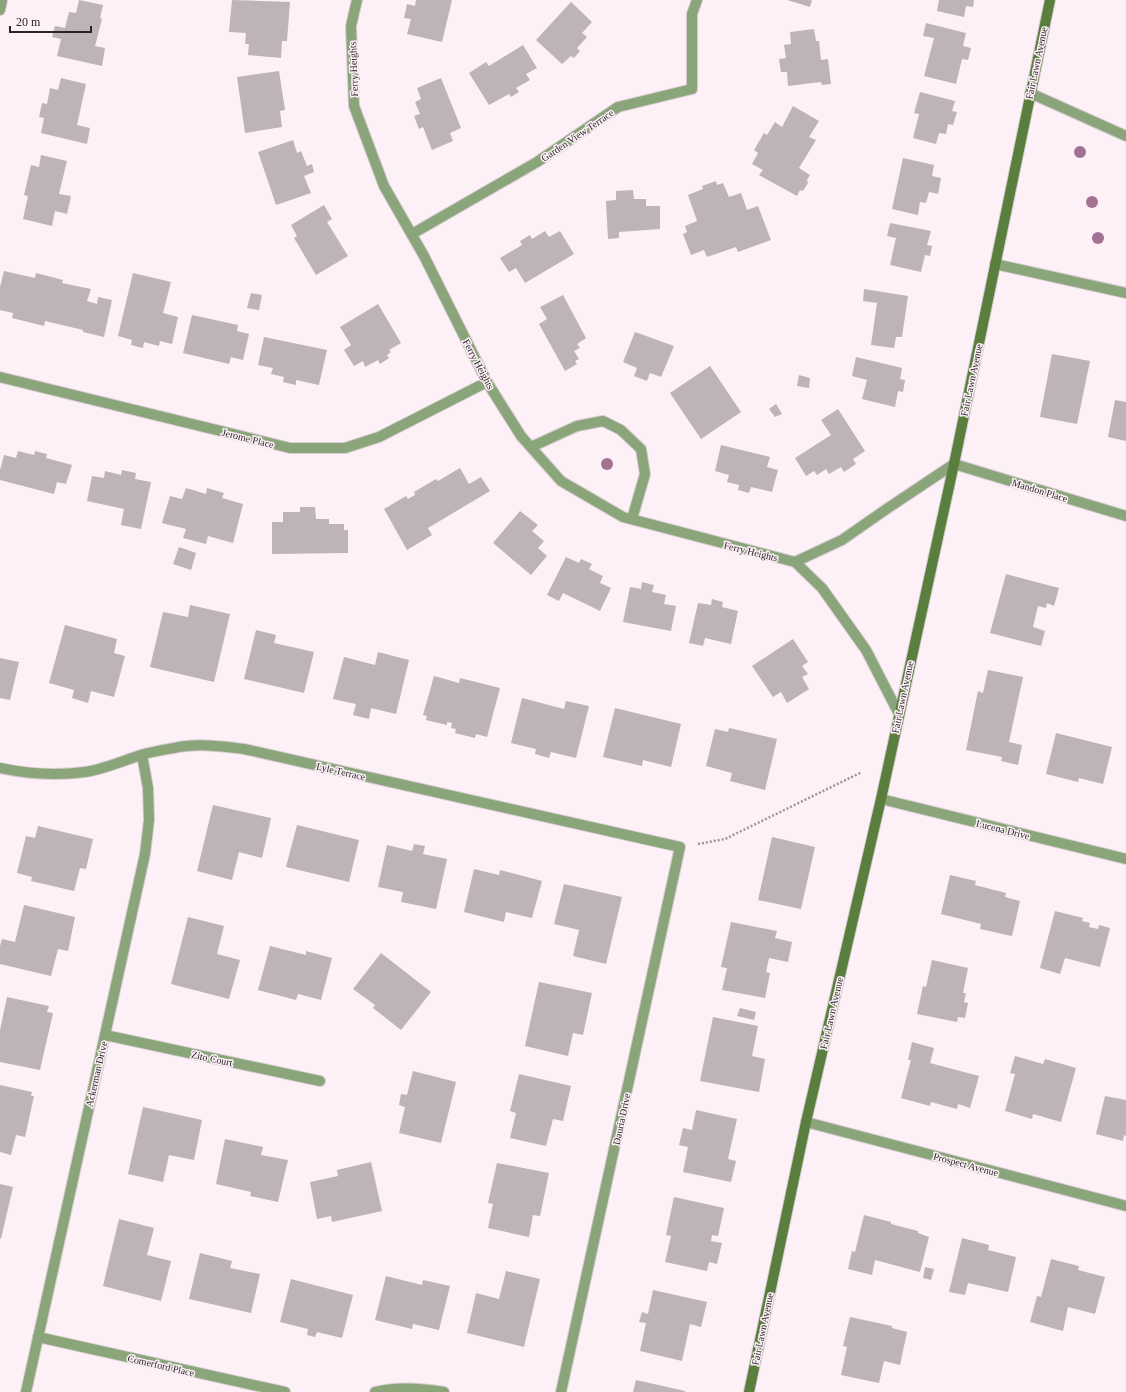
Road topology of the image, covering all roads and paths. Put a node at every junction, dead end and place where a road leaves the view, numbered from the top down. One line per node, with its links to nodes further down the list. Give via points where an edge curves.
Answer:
1 (2, 0): 5 (street)
2 (357, 0): 8 (street, Ferry Heights, via 351,26 354,106 384,186)
3 (696, 0): 8 (street, Garden View Terrace, via 692,14 692,89 618,107 537,162)
4 (1050, 0): 6 (main road, Fair Lawn Avenue)
5 (0, 10)
6 (1030, 93): 7 (street); 9 (main road, Fair Lawn Avenue)
7 (1126, 136)
8 (412, 234): 12 (street, Ferry Heights)
9 (995, 264): 10 (street); 14 (main road, Fair Lawn Avenue)
10 (1126, 293)
11 (0, 377): 12 (street, Jerome Place, via 290,448 345,448 379,438)
12 (487, 382): 13 (street, Ferry Heights)
13 (531, 447): 16 (street, Ferry Heights, via 561,481 623,517); 16 (street, via 577,426 603,421 621,430 642,449 645,474)
14 (954, 464): 15 (street, Mandon Place); 17 (street, via 842,540); 18 (main road, Fair Lawn Avenue)
15 (1126, 516)
16 (632, 519): 17 (street, Ferry Heights)
17 (795, 562): 18 (street, Ferry Heights, via 822,588 866,650)
18 (899, 714): 22 (main road, Fair Lawn Avenue)
19 (142, 755): 20 (street, Lyle Terrace, via 86,772 30,773); 23 (street, Lyle Terrace, via 175,747 206,745 244,749); 25 (street, Ackerman Drive, via 148,788 149,820 145,854)
20 (0, 768)
21 (862, 772): 23 (path, via 725,839)
22 (880, 799): 24 (street, Lucena Drive); 27 (main road, Fair Lawn Avenue)
23 (680, 847): 34 (street, Dauria Drive)
24 (1126, 859)
25 (105, 1035): 26 (street, Zito Court); 29 (street, Ackerman Drive)
26 (320, 1081)
27 (806, 1122): 28 (street, Prospect Avenue); 35 (main road, Fair Lawn Avenue)
28 (1126, 1206)
29 (38, 1337): 30 (street, Ackerman Drive); 31 (street, Comerford Place)
30 (26, 1392)
31 (285, 1392)
32 (375, 1392): 33 (street, via 414,1388)
33 (444, 1392)
34 (561, 1392)
35 (749, 1392)

